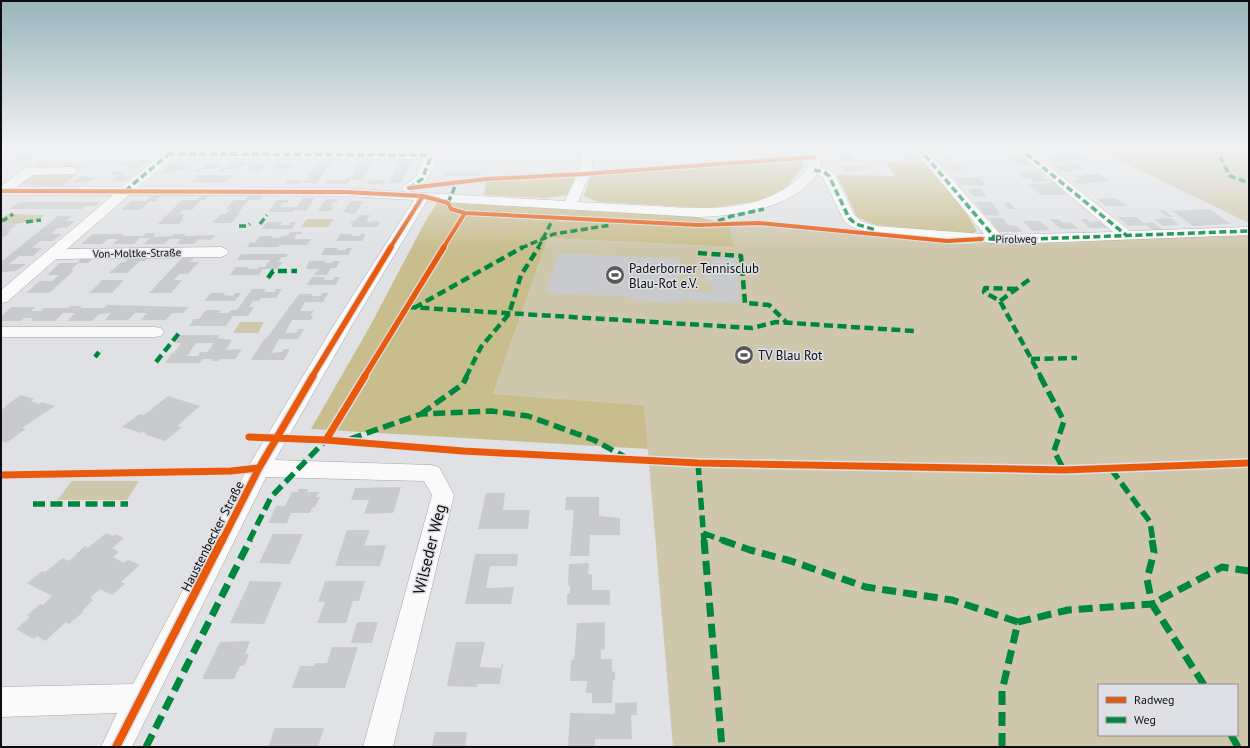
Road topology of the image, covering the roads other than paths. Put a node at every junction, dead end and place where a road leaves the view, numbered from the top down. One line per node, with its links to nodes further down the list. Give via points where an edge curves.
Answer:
1 (14, 182): 10 (street)
2 (136, 182): 11 (street)
3 (417, 182): 9 (street)
4 (580, 182): 13 (street)
5 (802, 182): 13 (street, via 793,191 764,204 735,210 698,213)
6 (832, 182): 16 (street, Pirolweg, via 849,218 856,224 875,230)
7 (948, 182): 16 (street)
8 (1061, 182): 15 (street)
9 (409, 188)
10 (1, 191): 11 (street)
11 (125, 191): 12 (street, via 345,192); 18 (street)
12 (422, 196): 13 (street); 22 (street, Haustenbecker Straße)
13 (570, 205)
14 (1249, 231): 15 (street, Pirolweg)
15 (1126, 235): 16 (street, Pirolweg)
16 (996, 239)
17 (221, 252): 18 (street, Von-Moltke-Straße)
18 (53, 254): 19 (street)
19 (1, 298)
20 (1, 332): 21 (street)
21 (155, 332)
22 (259, 468): 23 (street, Haustenbecker Straße); 26 (street, Wilseder Weg, via 431,473 443,495)
23 (141, 698): 24 (street); 25 (street, Haustenbecker Straße)
24 (1, 702)
25 (116, 747)
26 (378, 747)

